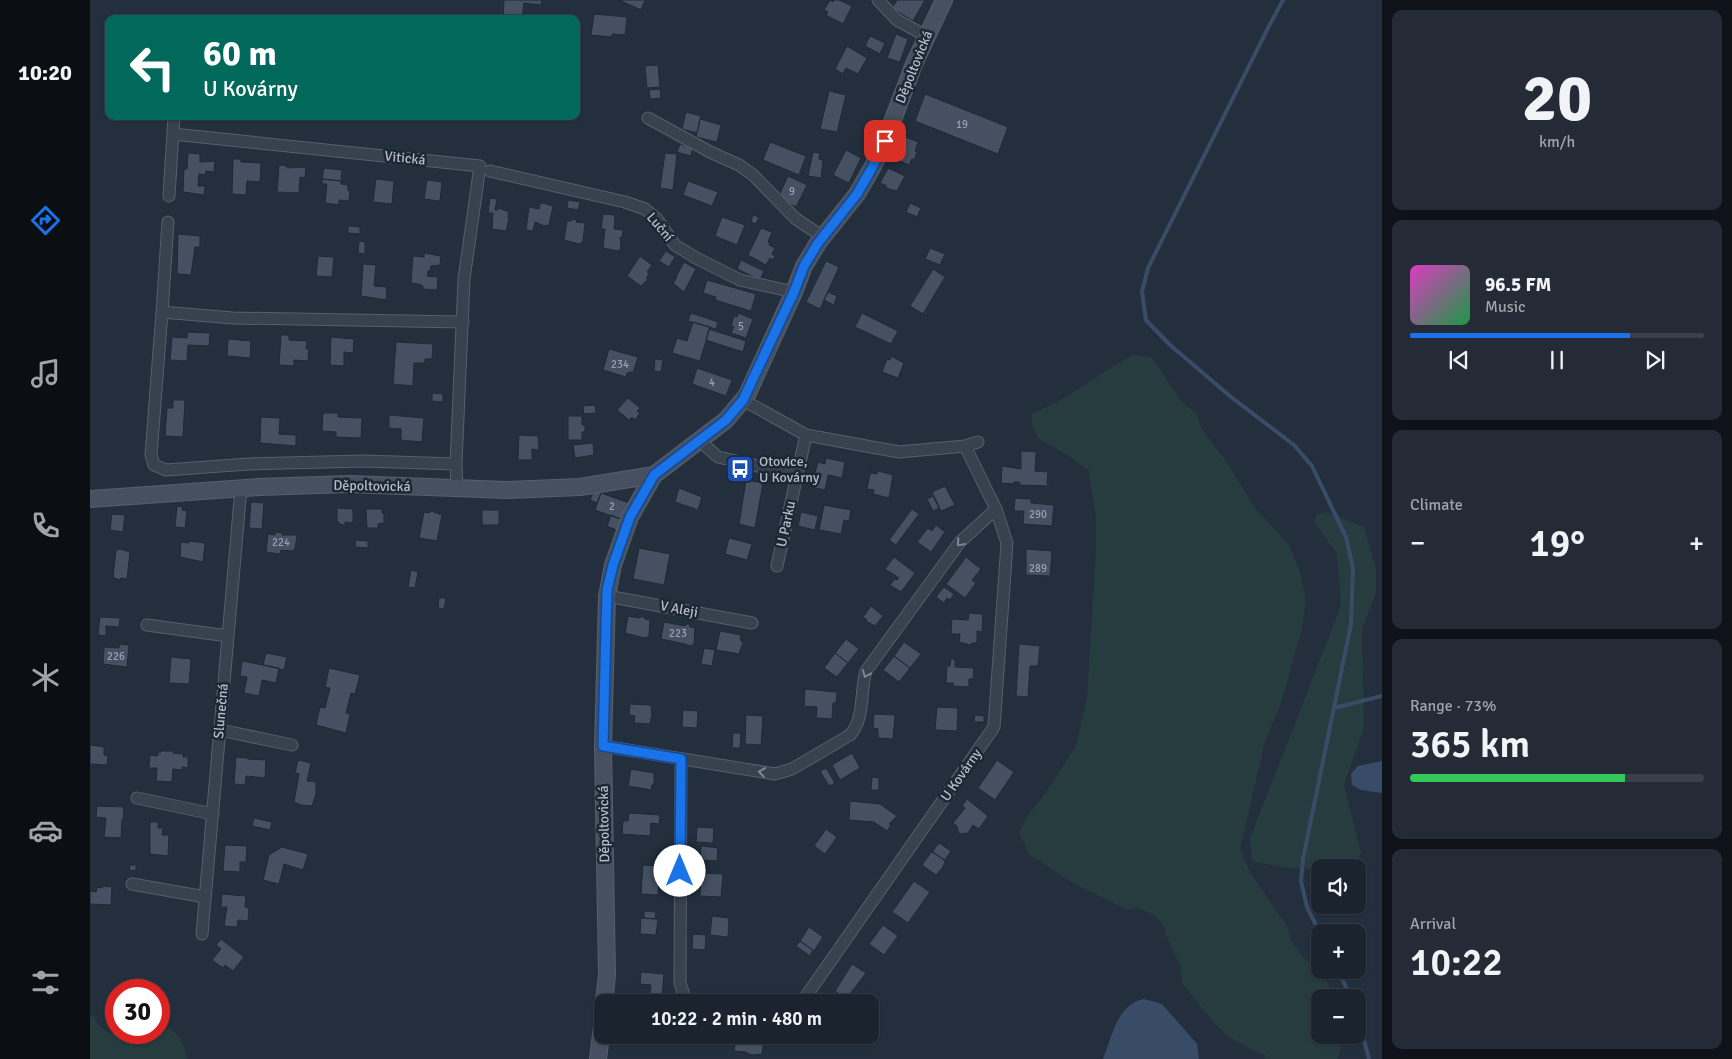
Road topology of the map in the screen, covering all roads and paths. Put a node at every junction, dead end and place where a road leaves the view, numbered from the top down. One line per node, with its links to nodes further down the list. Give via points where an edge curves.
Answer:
1 (878, 0): 3 (street, via 897,20)
2 (944, 0): 3 (street, Děpoltovická)
3 (926, 36): 10 (street, Děpoltovická, via 872,168 857,194)
4 (648, 118): 10 (street, via 739,165 796,219)
5 (174, 120): 6 (street)
6 (173, 134): 8 (street); 13 (street, Vitická, via 480,166 464,279)
7 (490, 170): 11 (street, Luční, via 645,209 657,219 675,245 696,258 740,280)
8 (169, 196)
9 (168, 222): 12 (street)
10 (823, 237): 11 (street, Děpoltovická, via 804,266)
11 (794, 292): 14 (street, Děpoltovická)
12 (162, 312): 13 (street, via 233,318); 19 (street, via 151,455 154,465 166,470 364,461)
13 (463, 322): 19 (street, Vitická)
14 (743, 400): 15 (street); 16 (street, Děpoltovická, via 726,420)
15 (806, 435): 18 (street, via 899,452); 21 (street, U Parku)
16 (700, 441): 20 (street, Děpoltovická); 21 (street, via 718,457)
17 (978, 442): 18 (street)
18 (965, 446): 25 (street, U Kovárny)
19 (456, 464): 23 (street, Vitická)
20 (654, 475): 23 (street, Děpoltovická, via 580,487); 27 (street, Děpoltovická, via 630,517 613,565)
21 (797, 475): 26 (street, U Parku)
22 (241, 488): 23 (street, Děpoltovická, via 349,484); 24 (street, Děpoltovická); 30 (street, Slunečná)
23 (458, 488)
24 (90, 499)
25 (996, 509): 34 (street, one-way to 34, via 960,542 866,671 859,722 850,735 792,768 775,774); 42 (street, U Kovárny, via 1007,543 994,727)
26 (777, 566)
27 (607, 596): 28 (street, V Aleji); 33 (street, Děpoltovická)
28 (752, 623)
29 (147, 625): 30 (street)
30 (228, 636): 31 (street, Slunečná)
31 (220, 730): 32 (street); 36 (street, Slunečná)
32 (292, 746)
33 (603, 746): 34 (street); 40 (street, Děpoltovická)
34 (681, 759): 41 (street, via 680,983)
35 (137, 798): 36 (street)
36 (213, 814): 38 (street, Slunečná)
37 (132, 884): 38 (street)
38 (205, 897): 39 (street, Slunečná)
39 (202, 934)
40 (605, 994)
41 (684, 994)
42 (808, 994)
43 (600, 1044): 44 (street)
44 (598, 1059)

